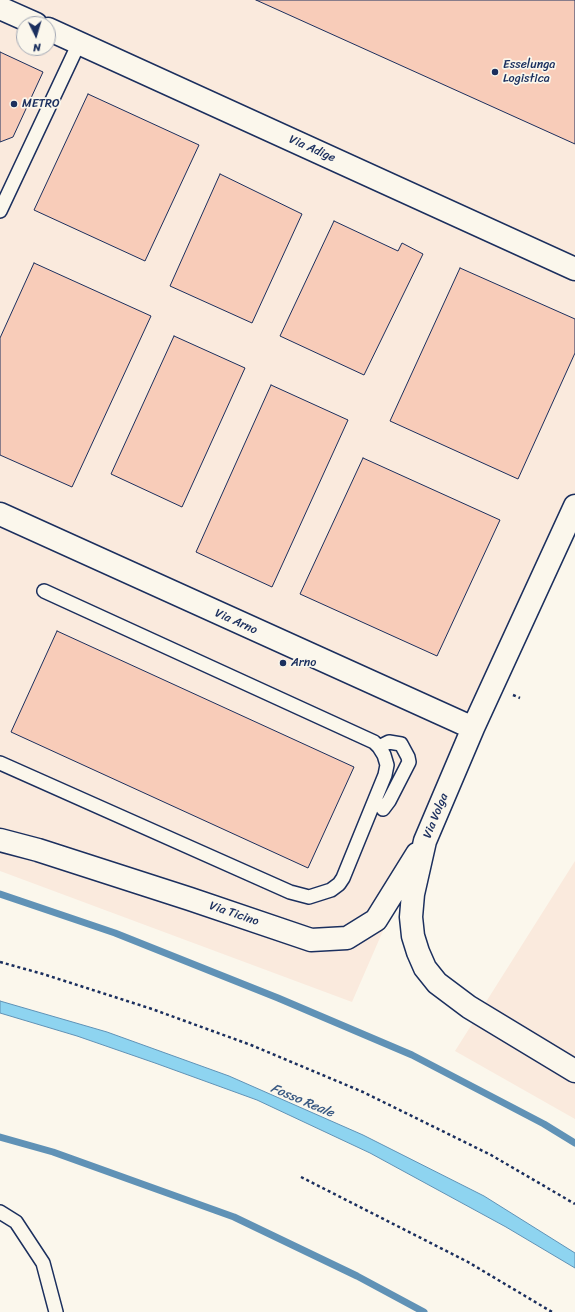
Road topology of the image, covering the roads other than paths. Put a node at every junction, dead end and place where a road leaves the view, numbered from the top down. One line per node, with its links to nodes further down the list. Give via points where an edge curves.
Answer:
1 (0, 8): 2 (street)
2 (18, 16)
3 (56, 33): 4 (street, Via Adige)
4 (79, 43): 5 (lane); 6 (street, Via Adige)
5 (0, 211)
6 (575, 268)
7 (575, 506): 10 (street, Via Volga)
8 (0, 514): 10 (street, Via Arno)
9 (44, 591): 11 (lane, via 374,742)
10 (473, 728): 15 (street, Via Volga)
11 (379, 747): 12 (lane, via 387,765 385,775 343,878 331,890 308,897 290,892); 13 (lane, via 390,742 401,744 408,756 408,762)
12 (0, 763)
13 (383, 809)
14 (0, 840): 15 (street, Via Ticino, via 183,896 311,940 347,938 376,920)
15 (425, 841): 16 (street, Via Volga, via 413,894 411,917 413,936 425,968 438,983 469,1008)
16 (575, 1071)
17 (0, 1212): 18 (lane, via 16,1222 43,1263)
18 (56, 1312)

